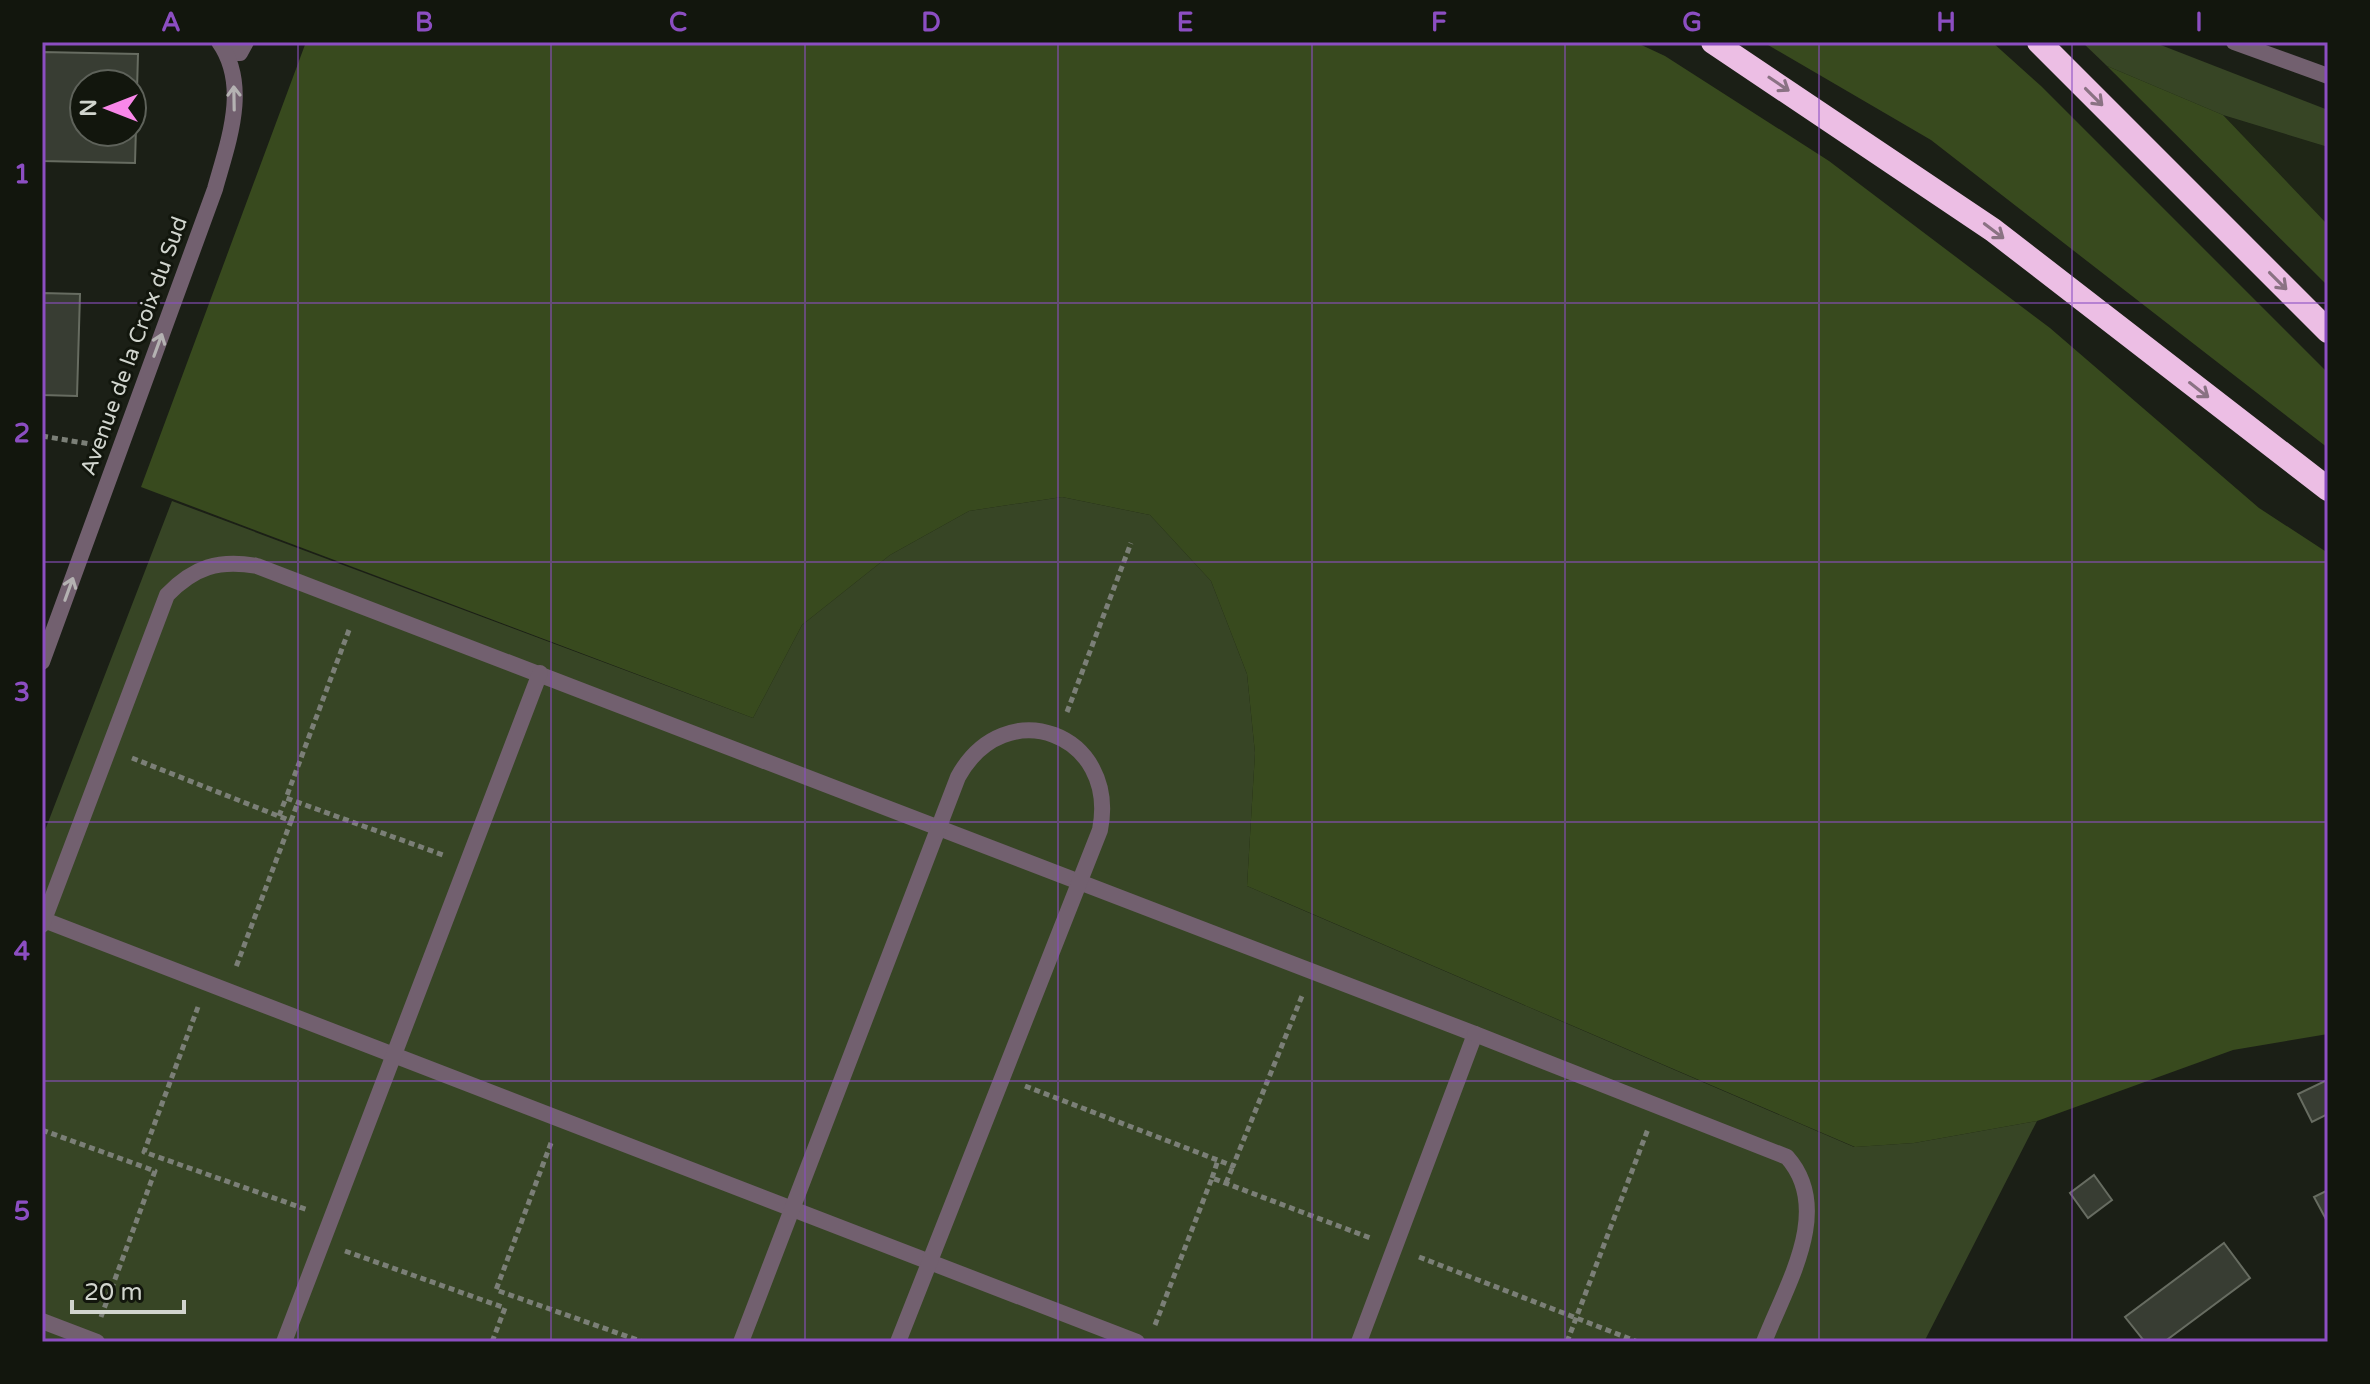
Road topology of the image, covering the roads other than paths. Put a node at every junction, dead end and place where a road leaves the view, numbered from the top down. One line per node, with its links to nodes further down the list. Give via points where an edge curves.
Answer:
1 (246, 42): 5 (street, via 240,53)
2 (1713, 42): 8 (highway, one-way to 8, via 1993,230)
3 (2039, 42): 7 (highway, one-way to 7)
4 (2234, 42): 6 (street)
5 (223, 48): 9 (street, Avenue de la Croix du Sud, one-way to 5, via 215,189 233,124 235,92)
6 (2328, 76)
7 (2328, 331)
8 (2328, 489)
9 (42, 662)
10 (540, 673): 11 (street); 13 (street, via 257,566 215,563 197,570 167,595); 15 (street)
11 (939, 827): 12 (street); 12 (street, via 968,759 990,740 1018,731 1058,735 1088,760 1103,799 1100,830); 16 (street)
12 (1080, 882): 14 (street); 17 (street)
13 (43, 922): 15 (street)
14 (1475, 1034): 24 (street); 25 (street, via 1787,1157 1802,1173 1807,1230)
15 (392, 1056): 16 (street); 20 (street)
16 (793, 1208): 17 (street); 21 (street)
17 (928, 1262): 22 (street); 23 (street)
18 (42, 1321): 19 (street)
19 (94, 1341)
20 (284, 1342)
21 (741, 1342)
22 (898, 1342)
23 (1137, 1342)
24 (1359, 1342)
25 (1764, 1342)

